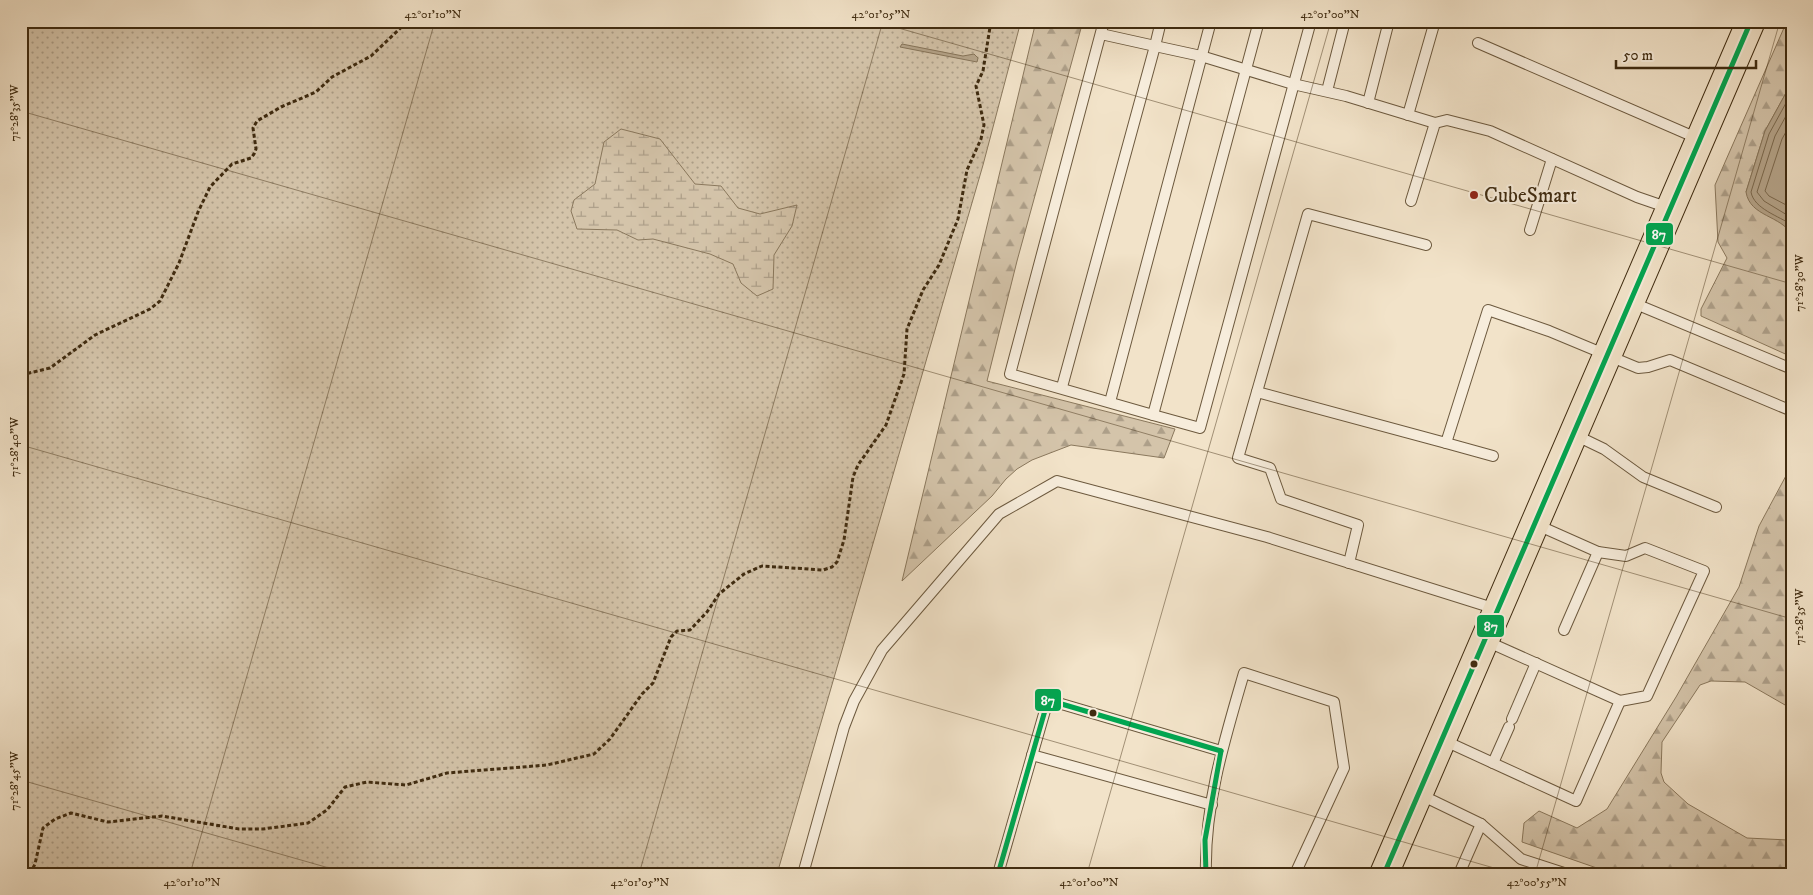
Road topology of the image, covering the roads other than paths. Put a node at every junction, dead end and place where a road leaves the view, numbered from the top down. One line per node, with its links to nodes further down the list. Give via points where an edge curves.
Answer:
1 (1104, 21): 10 (lane)
2 (1162, 21): 12 (lane)
3 (1211, 21): 13 (lane)
4 (1259, 21): 14 (lane)
5 (1310, 21): 15 (lane)
6 (1346, 21): 16 (lane)
7 (1389, 21): 17 (lane)
8 (1435, 21): 18 (lane)
9 (1751, 21): 20 (main road)
10 (1101, 34): 12 (lane); 29 (lane, via 1010,374)
11 (1478, 43): 20 (lane)
12 (1155, 46): 13 (lane); 29 (lane)
13 (1200, 56): 14 (lane); 31 (lane)
14 (1245, 69): 15 (lane); 33 (lane)
15 (1294, 84): 16 (lane); 33 (lane, via 1200,428)
16 (1327, 91): 17 (lane)
17 (1368, 103): 18 (lane)
18 (1408, 115): 19 (lane)
19 (1435, 123): 21 (lane, via 1447,120 1490,131); 22 (lane)
20 (1700, 140): 23 (main road)
21 (1552, 159): 23 (lane); 24 (lane)
22 (1411, 201)
23 (1670, 209): 26 (main road)
24 (1530, 230)
25 (1426, 245): 30 (lane, via 1308,214)
26 (1630, 302): 27 (main road); 28 (lane)
27 (1607, 355): 32 (lane, via 1638,368 1670,360); 34 (main road); 35 (lane, via 1488,310)
28 (1792, 369)
29 (1062, 387): 31 (lane)
30 (1257, 392): 35 (lane); 40 (lane, via 1238,458 1270,468 1281,499 1358,525)
31 (1110, 402): 33 (lane)
32 (1792, 411)
33 (1153, 414)
34 (1573, 434): 37 (lane, via 1604,449 1643,477); 38 (main road)
35 (1446, 443): 36 (lane)
36 (1492, 456)
37 (1716, 507)
38 (1535, 524): 39 (lane); 41 (main road)
39 (1598, 552): 42 (lane); 45 (lane, via 1626,556 1645,548 1704,571 1647,696)
40 (1349, 563): 41 (lane); 53 (lane, via 1267,537 1057,482 999,514 882,650 854,701)
41 (1498, 610): 43 (main road)
42 (1564, 630)
43 (1486, 641): 44 (lane); 46 (main road)
44 (1536, 663): 45 (lane); 49 (lane)
45 (1620, 701): 49 (lane, via 1576,801)
46 (1442, 740): 49 (lane); 50 (main road)
47 (1221, 751): 48 (lane, via 1048,700); 51 (lane); 56 (lane, via 1244,673 1334,702 1344,768)
48 (1032, 755): 51 (lane); 54 (lane)
49 (1493, 763)
50 (1419, 793): 52 (lane); 57 (main road)
51 (1212, 805): 55 (lane, via 1205,840)
52 (1481, 824): 58 (lane); 59 (lane, via 1521,859)
53 (802, 874)
54 (998, 874)
55 (1206, 874)
56 (1295, 874)
57 (1384, 874)
58 (1459, 874)
59 (1567, 874)

